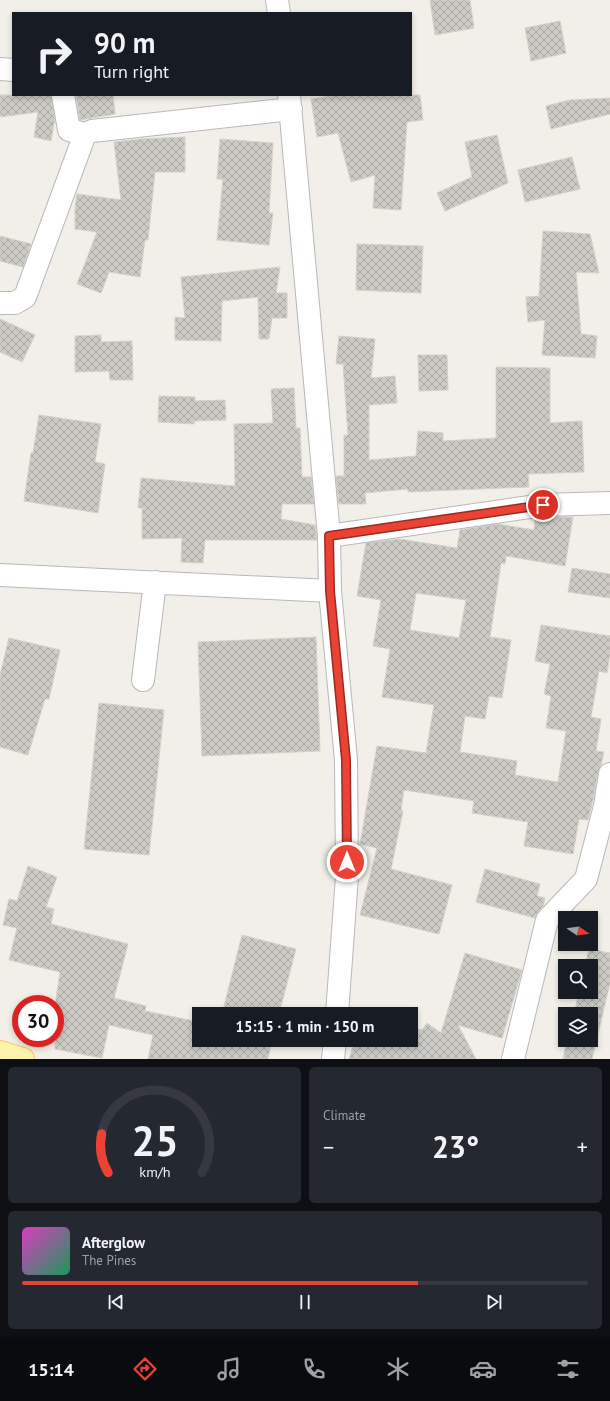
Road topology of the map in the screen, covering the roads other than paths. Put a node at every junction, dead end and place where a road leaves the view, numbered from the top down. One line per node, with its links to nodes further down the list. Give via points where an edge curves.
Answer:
1 (277, 0): 2 (street)
2 (279, 12)
3 (0, 69): 4 (street)
4 (12, 70)
5 (63, 96): 7 (street, via 70,130)
6 (290, 102): 7 (street); 10 (street)
7 (85, 134): 8 (street, via 25,297 16,303)
8 (0, 303)
9 (610, 503): 10 (street, via 543,505)
10 (329, 536): 13 (street)
11 (0, 575): 12 (street)
12 (155, 582): 13 (street); 14 (street)
13 (330, 591): 16 (street, via 346,760 347,876)
14 (143, 680)
15 (610, 774): 21 (street, via 605,806 586,879 547,920)
16 (338, 1007)
17 (334, 1047): 20 (street)
18 (0, 1052): 19 (main road)
19 (23, 1059)
20 (333, 1059)
21 (513, 1059)

